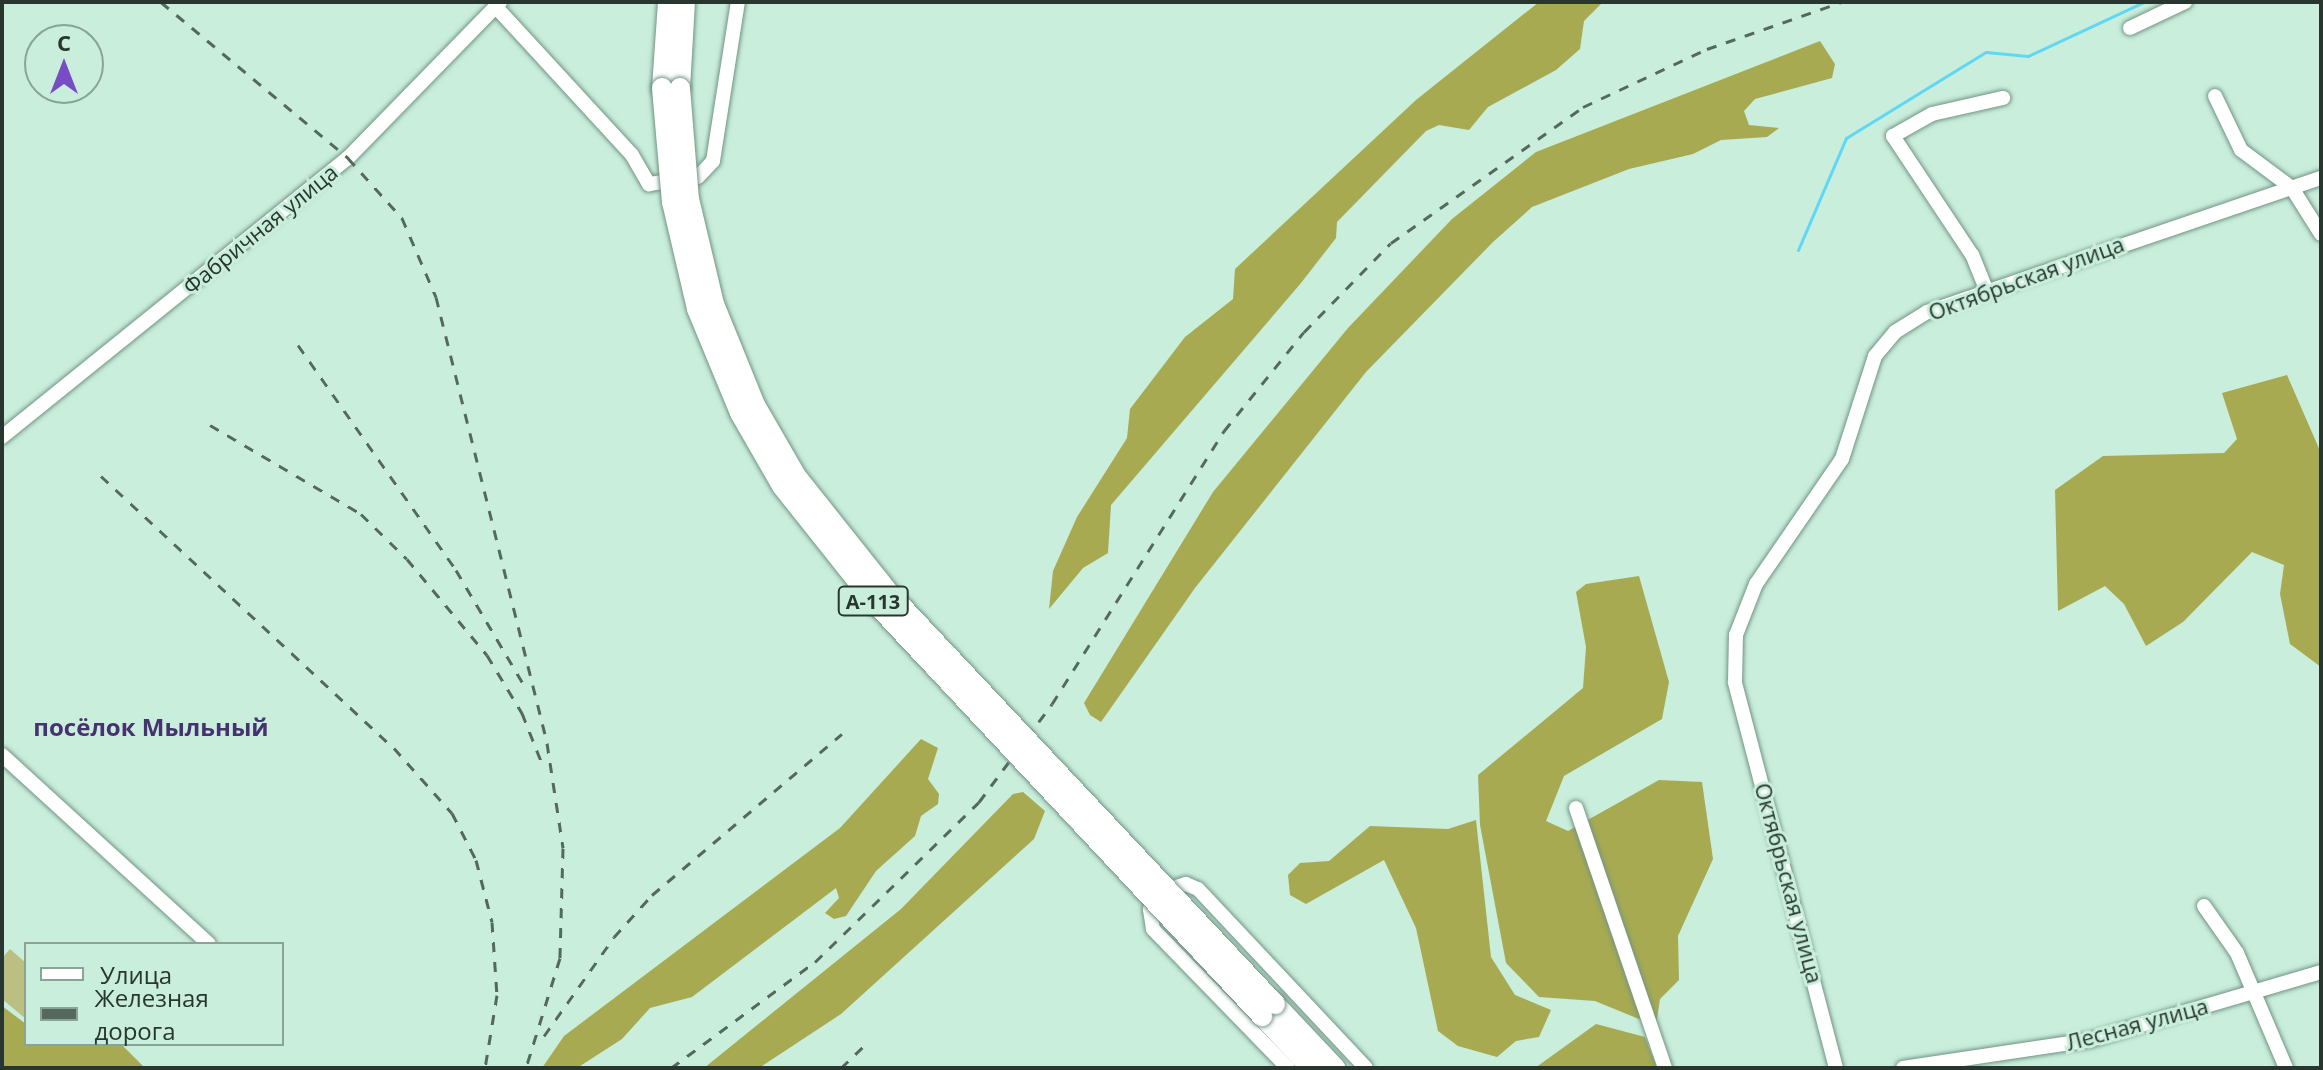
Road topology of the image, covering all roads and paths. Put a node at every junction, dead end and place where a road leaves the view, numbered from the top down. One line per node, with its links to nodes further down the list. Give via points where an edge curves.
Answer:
1 (668, 2): 7 (highway, А-113)
2 (685, 2): 7 (highway, А-113)
3 (738, 2): 5 (street, via 713,161 698,177 649,184 632,155)
4 (2185, 2): 6 (street)
5 (498, 4): 14 (street, Фабричная улица, via 348,158)
6 (2130, 28)
7 (671, 88): 21 (highway, А-113, bridge, via 672,202 697,309 734,402 782,486 876,604)
8 (2215, 96): 11 (street, via 2241,150)
9 (2003, 98): 13 (street, via 1932,114 1893,136 1972,255)
10 (2321, 178): 11 (street, Октябрьская улица)
11 (2292, 188): 12 (street); 13 (street, Октябрьская улица)
12 (2321, 234)
13 (1986, 289): 27 (street, Октябрьская улица, via 1927,312 1895,332 1875,356 1842,459 1756,584 1736,635 1735,682)
14 (2, 437)
15 (2, 755): 18 (street)
16 (1576, 808): 26 (street)
17 (2204, 906): 20 (street)
18 (207, 942)
19 (2321, 972): 20 (street, Лесная улица)
20 (2256, 991): 28 (street, Лесная улица, via 2090,1040); 29 (street)
21 (1268, 1010): 23 (highway, А-113); 24 (highway, А-113)
22 (1288, 1068): 25 (street, via 1153,929 1150,909 1164,891 1178,884 1198,889)
23 (1311, 1068)
24 (1335, 1068)
25 (1366, 1068)
26 (1665, 1068)
27 (1836, 1068)
28 (1903, 1068)
29 (2286, 1068)

